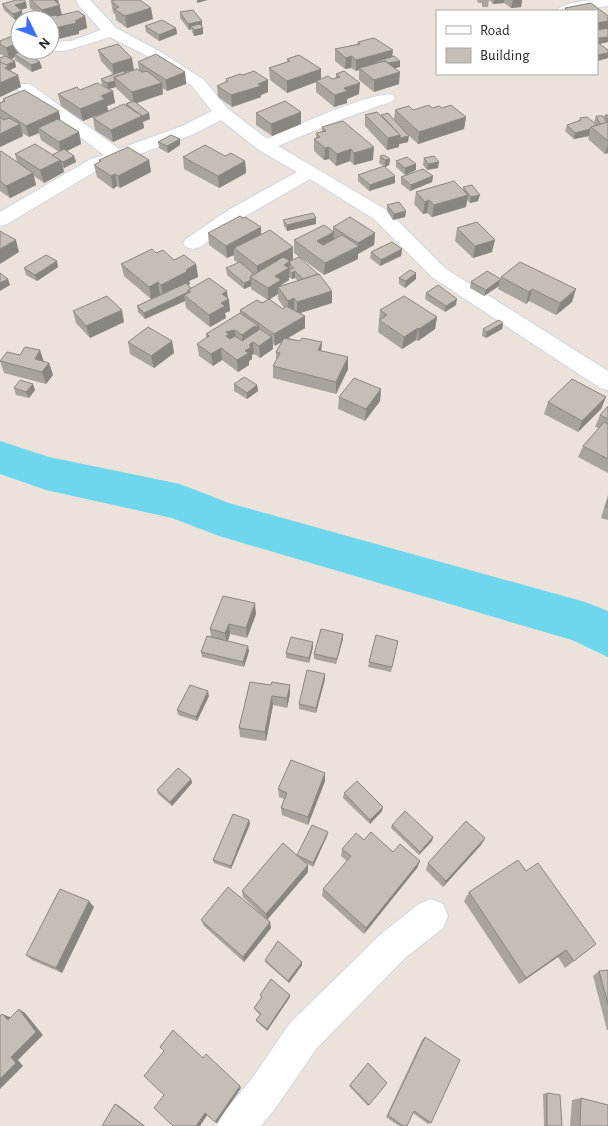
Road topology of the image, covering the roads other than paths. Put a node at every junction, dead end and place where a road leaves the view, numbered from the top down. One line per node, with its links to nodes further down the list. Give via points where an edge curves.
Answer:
1 (83, 0): 4 (street)
2 (608, 2): 3 (street, via 578,5)
3 (566, 10)
4 (111, 31): 5 (street); 8 (street, via 198,83)
5 (60, 46)
6 (24, 88): 10 (street)
7 (387, 98): 9 (street, via 330,117)
8 (222, 113): 9 (street); 10 (street, via 188,130)
9 (265, 146): 11 (street)
10 (116, 156): 12 (street, via 95,164)
11 (310, 172): 13 (street); 14 (street, via 381,215 439,273)
12 (0, 220)
13 (193, 242)
14 (608, 382)
15 (431, 916): 16 (street, via 393,946 303,1036 264,1093)
16 (236, 1126)

